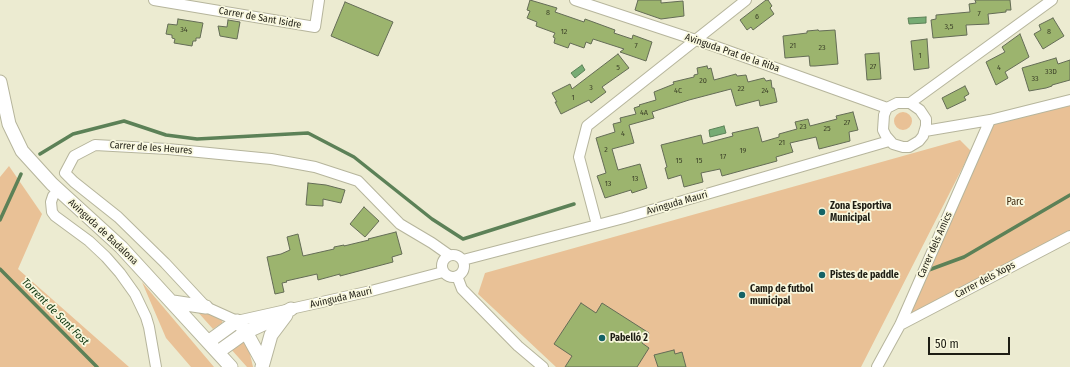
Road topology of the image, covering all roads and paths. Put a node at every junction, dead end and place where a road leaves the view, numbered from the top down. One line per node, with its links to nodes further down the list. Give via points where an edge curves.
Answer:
1 (154, 0): 2 (street, Carrer de Sant Isidre, via 315,27)
2 (319, 0)
3 (576, 0): 6 (street, Avinguda Prat de la Riba)
4 (746, 0): 6 (street)
5 (1052, 0): 9 (street)
6 (695, 40): 10 (street, Avinguda Prat de la Riba); 15 (street, via 587,126 579,157)
7 (0, 82): 14 (street, Avinguda de Badalona, via 9,124 22,151)
8 (1070, 100): 11 (street)
9 (910, 103): 10 (street, via 897,103); 12 (street, via 920,110 926,119)
10 (887, 108): 13 (street, via 883,130)
11 (990, 120): 12 (street); 25 (street, Carrer dels Amics)
12 (925, 131): 13 (street, via 919,141 909,146 897,146)
13 (889, 141): 15 (street, Avinguda Mauri)
14 (59, 190): 21 (street, Avinguda de Badalona, via 121,247); 30 (street, via 51,202 52,212 106,257 128,284 149,327)
15 (597, 225): 18 (street, Avinguda Mauri)
16 (1070, 236): 25 (street, Carrer dels Xops)
17 (449, 255): 18 (street, via 457,255); 19 (street, via 442,262); 22 (street, Carrer de les Heures, via 400,224 358,181 315,167 271,159 95,145 74,156 65,173 118,217)
18 (463, 260): 20 (street, via 464,270)
19 (443, 272): 20 (street, via 449,276); 23 (street, Avinguda Mauri)
20 (457, 276): 32 (street, via 462,289 518,346)
21 (173, 302): 22 (street); 27 (street, Avinguda de Badalona)
22 (206, 307): 24 (street, Carrer de les Heures)
23 (291, 309): 24 (street, Avinguda Mauri); 26 (street); 29 (street, via 271,335)
24 (237, 321): 26 (street); 27 (street)
25 (900, 325): 33 (street, Carrer dels Amics)
26 (246, 332): 28 (street); 29 (street)
27 (208, 342): 28 (street, Avinguda de Badalona)
28 (218, 352): 31 (street, Avinguda de Badalona)
29 (263, 365)
30 (156, 367)
31 (231, 367)
32 (543, 367)
33 (877, 367)

